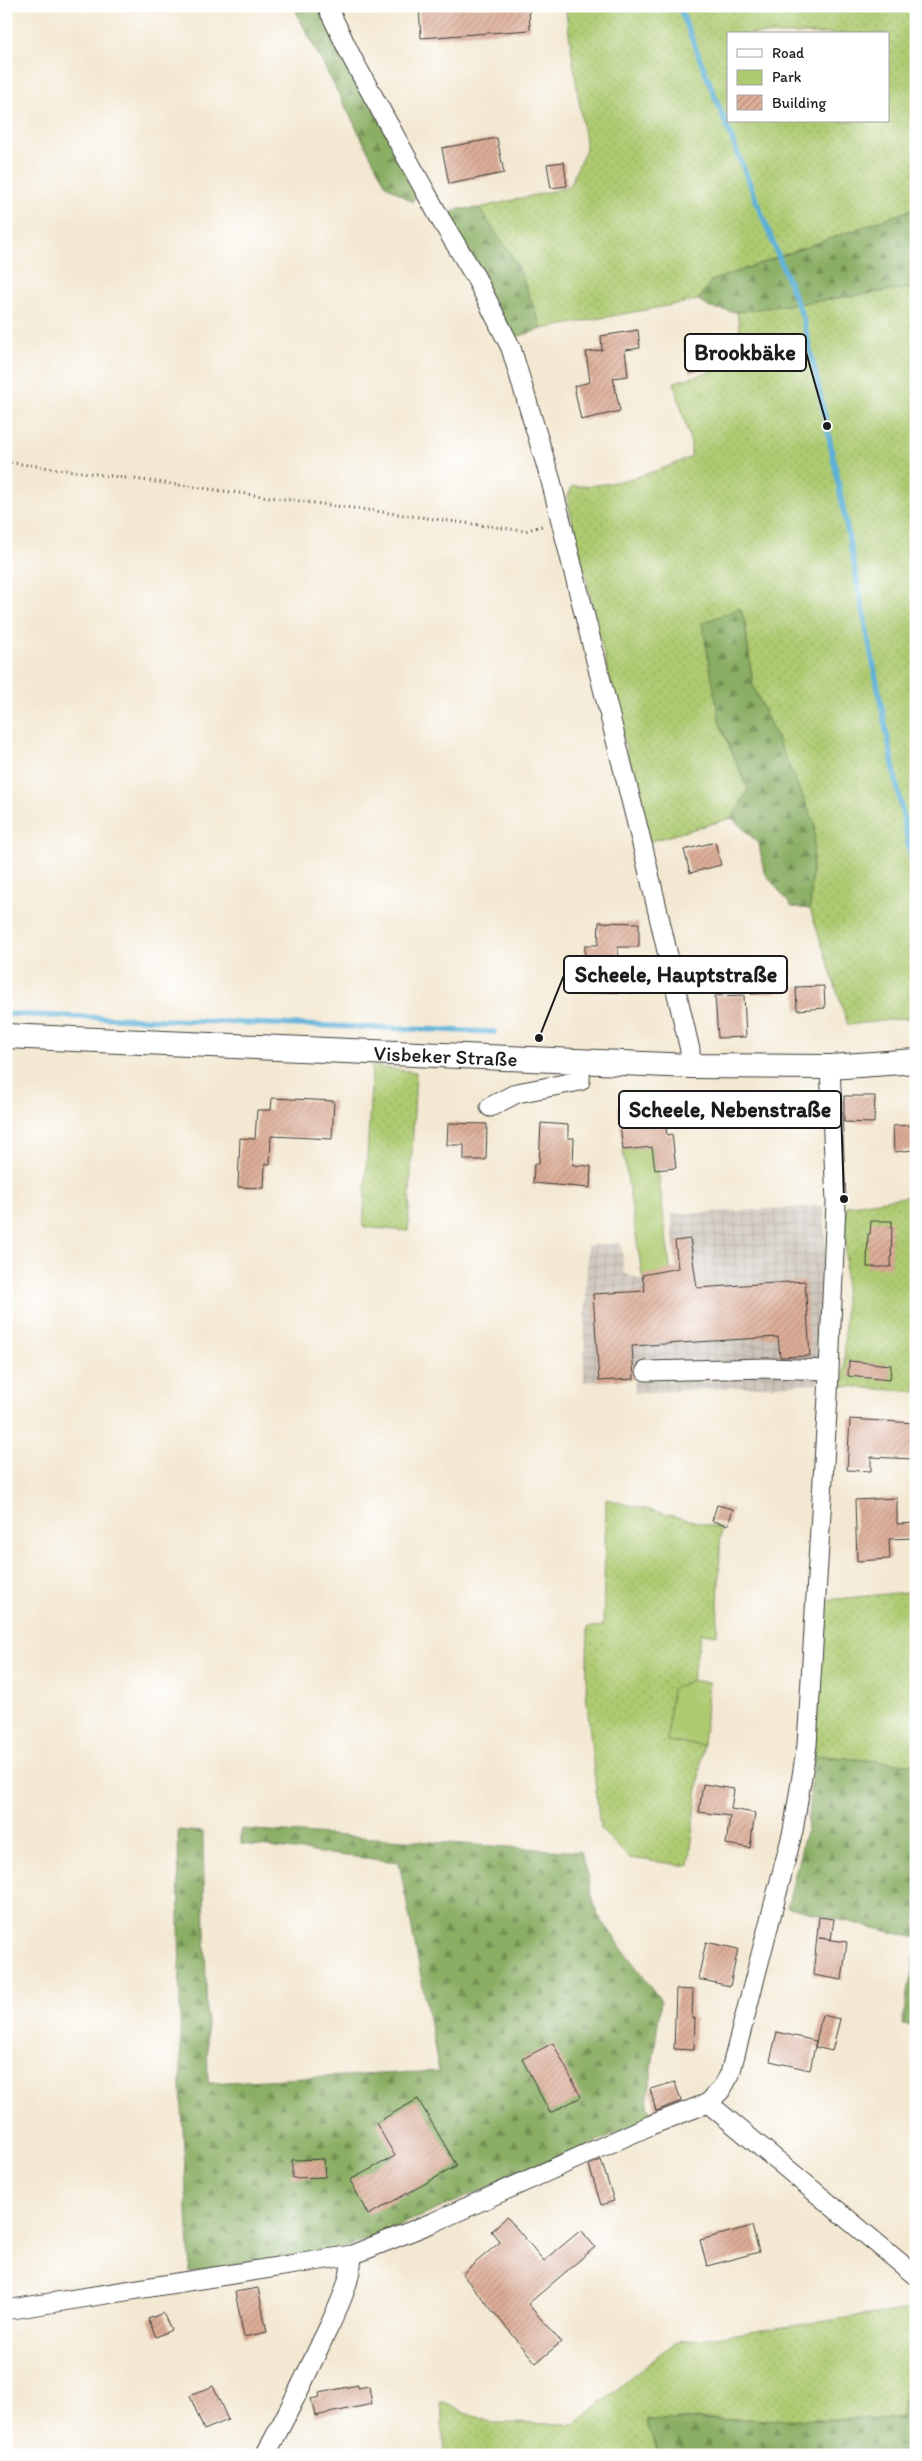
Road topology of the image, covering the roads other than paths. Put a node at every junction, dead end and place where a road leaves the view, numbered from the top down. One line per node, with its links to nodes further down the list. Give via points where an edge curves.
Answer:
1 (326, 6): 5 (street, via 476,278 510,348 561,521 644,852 690,1050)
2 (6, 1036): 3 (main road, Visbeker Straße)
3 (581, 1060): 5 (main road, Visbeker Straße); 7 (street, via 580,1081 517,1093)
4 (916, 1061): 6 (main road, Visbeker Straße)
5 (690, 1066): 6 (main road, Visbeker Straße)
6 (830, 1067): 9 (street, via 836,1202)
7 (490, 1107)
8 (646, 1370): 9 (street)
9 (829, 1370): 10 (street, via 807,1745 793,1831 730,2074)
10 (708, 2103): 11 (street); 12 (street)
11 (352, 2255): 13 (street); 14 (street, via 351,2274 332,2321 292,2407)
12 (916, 2276)
13 (6, 2310)
14 (265, 2455)

